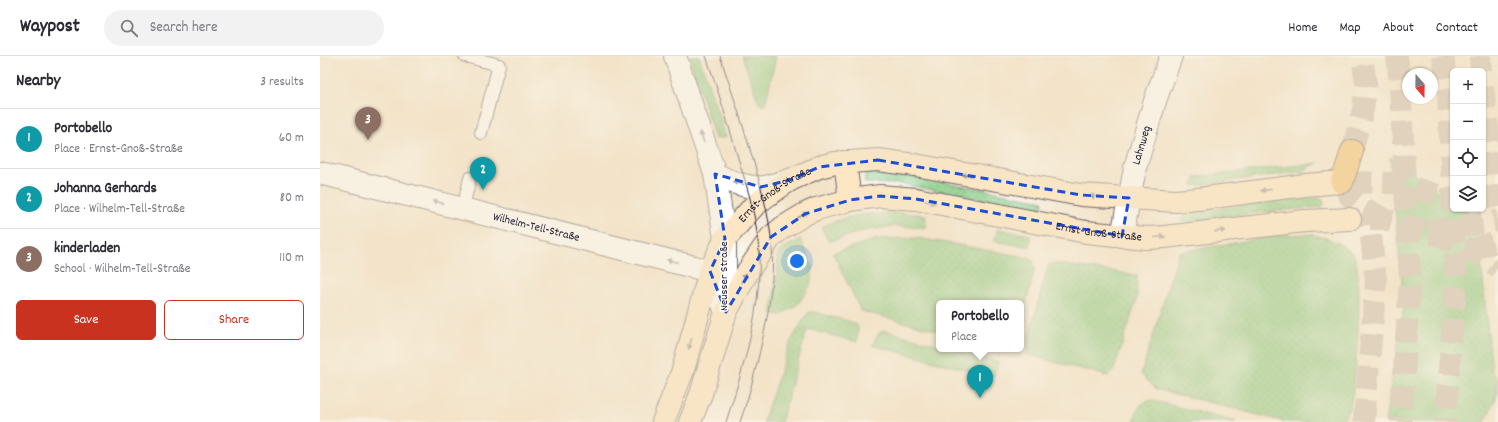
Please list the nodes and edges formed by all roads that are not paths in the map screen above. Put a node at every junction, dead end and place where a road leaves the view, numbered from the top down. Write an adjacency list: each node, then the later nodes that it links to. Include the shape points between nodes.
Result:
1 (465, 56): 4 (lane, via 499,66)
2 (675, 56): 8 (street, Neusser Straße, one-way to 2)
3 (1171, 56): 12 (street, Lahnweg, via 1135,168)
4 (481, 133)
5 (1352, 151): 11 (highway)
6 (845, 162): 10 (street, Ernst-Gnoß-Straße, via 819,167); 12 (street, Ernst-Gnoß-Straße, one-way to 6, via 1081,195 878,160); 13 (street)
7 (320, 173): 14 (street, Wilhelm-Tell-Straße, one-way to 7)
8 (714, 174): 10 (street, one-way to 8, via 761,187 724,179); 17 (street, Neusser Straße)
9 (470, 178): 14 (lane)
10 (790, 180): 17 (street, Ernst-Gnoß-Straße, via 753,207)
11 (1342, 182): 12 (street, Ernst-Gnoß-Straße, one-way to 12, via 1176,201)
12 (1129, 198): 16 (street, Lahnweg)
13 (850, 200): 16 (street, Ernst-Gnoß-Straße, one-way to 16, via 880,196 916,199 1086,232); 19 (street, Ernst-Gnoß-Straße, one-way to 13, via 748,271 771,237 805,214)
14 (463, 208): 18 (street, Wilhelm-Tell-Straße, one-way to 14)
15 (1350, 219): 16 (street, Ernst-Gnoß-Straße, one-way to 15, via 1164,237 1305,220)
16 (1122, 236)
17 (725, 239): 18 (street, Ernst-Gnoß-Straße); 19 (street, Neusser Straße)
18 (710, 271): 19 (street); 20 (street, Neusser Straße, one-way to 20, via 683,370)
19 (726, 312): 21 (street, Neusser Straße)
20 (663, 422)
21 (690, 422)

